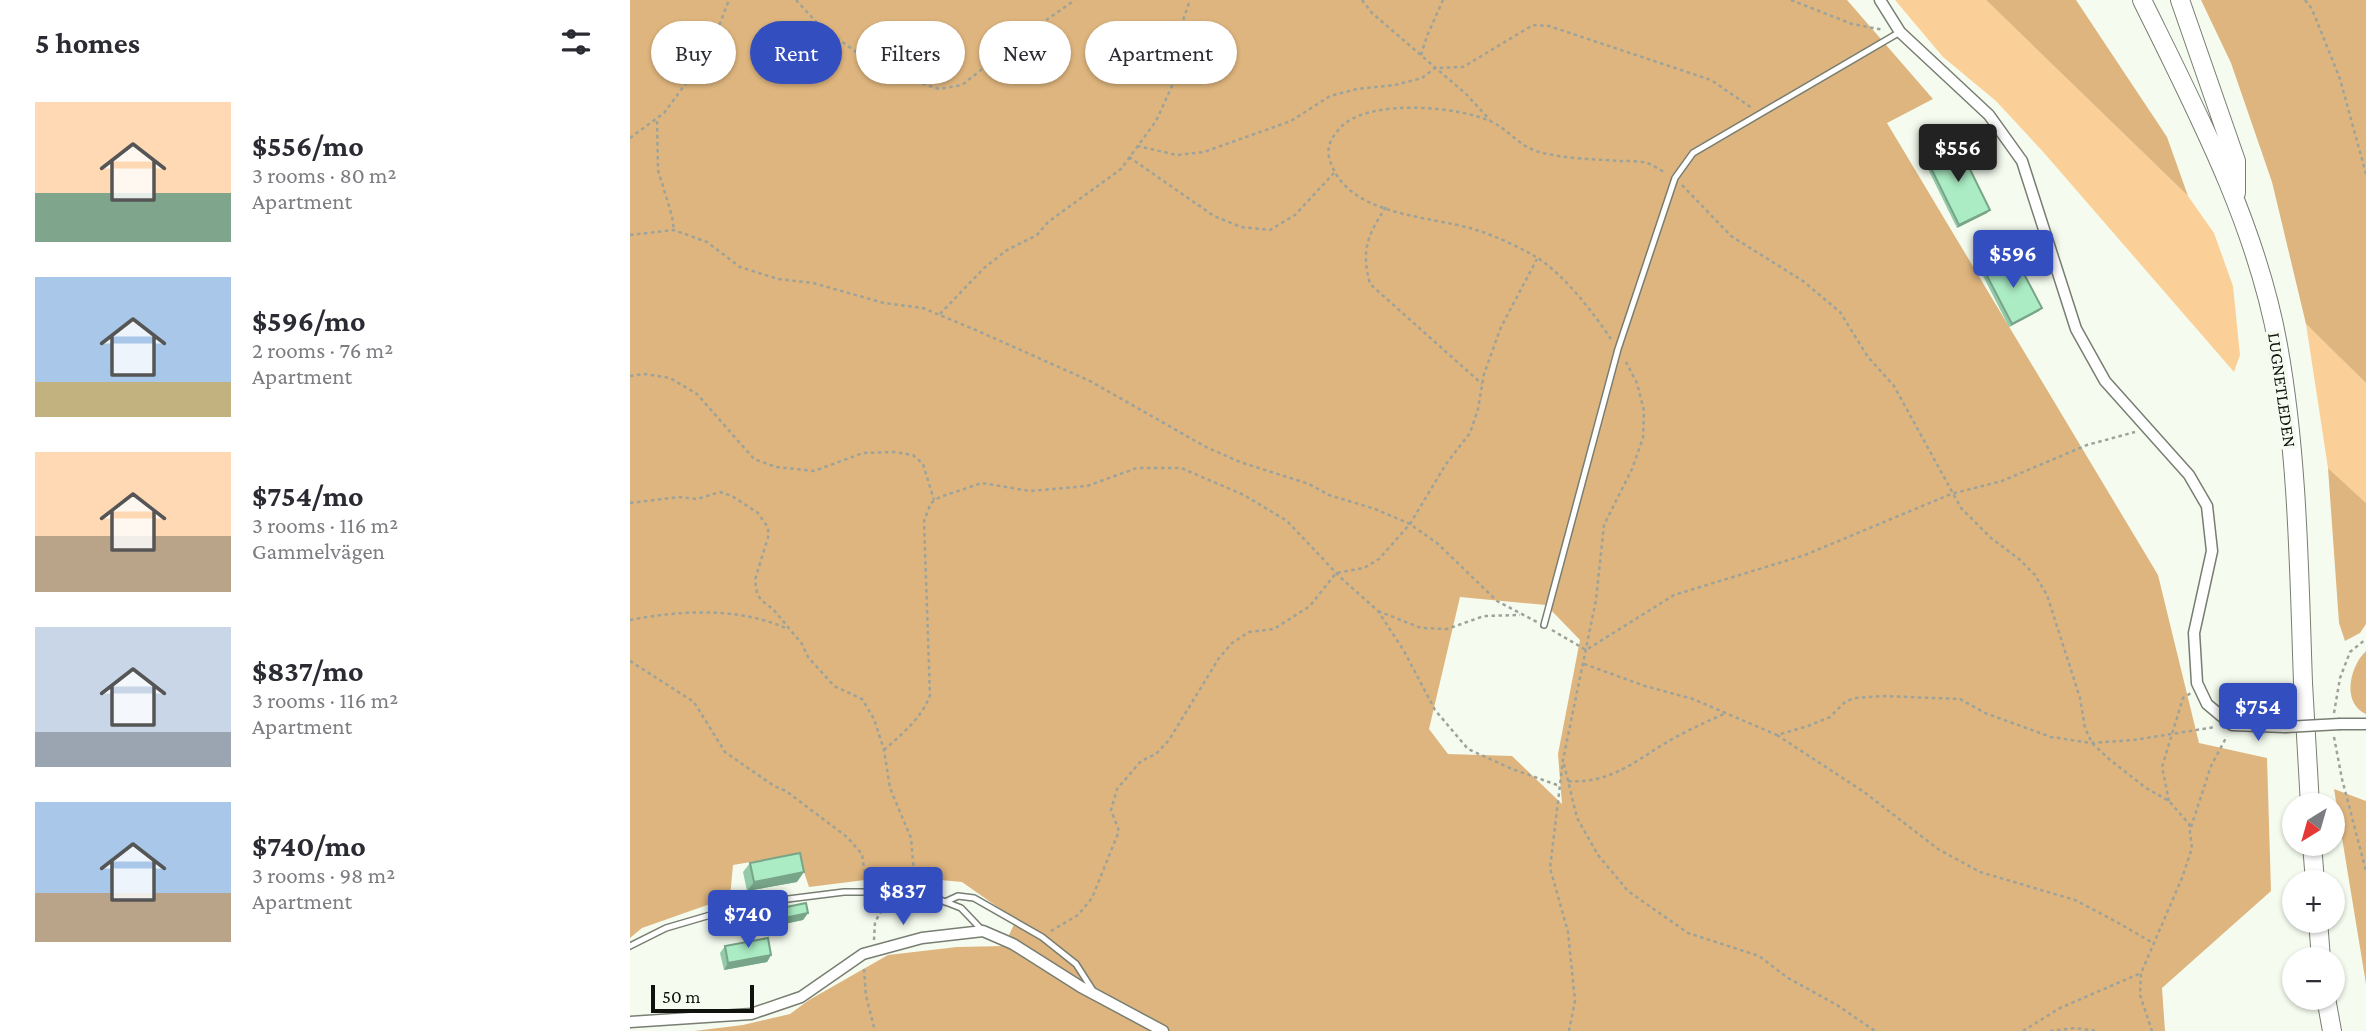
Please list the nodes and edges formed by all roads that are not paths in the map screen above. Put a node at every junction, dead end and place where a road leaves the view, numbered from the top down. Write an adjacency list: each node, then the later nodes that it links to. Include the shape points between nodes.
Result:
1 (1880, 0): 4 (street)
2 (2142, 0): 5 (highway, LUGNETLEDEN)
3 (2180, 0): 5 (highway, via 2236,161)
4 (1900, 32): 6 (lane, via 1693,153 1675,178 1618,349); 7 (street, bridge, via 1989,115 2022,161 2076,329 2105,382 2189,475 2207,506 2211,551 2194,633 2197,682 2207,704 2232,725)
5 (2236, 198): 8 (highway, LUGNETLEDEN, via 2278,343 2289,424)
6 (1544, 625)
7 (2366, 724)
8 (2309, 793)
9 (945, 902): 10 (lane, via 961,908); 11 (lane, via 909,894 887,901 867,892 748,904 666,928); 12 (lane, via 958,895 974,898 1042,937 1076,964)
10 (983, 931): 12 (street, via 1013,944); 14 (street, via 922,938 868,953 802,997 751,1014)
11 (630, 946)
12 (1094, 994): 15 (street)
13 (2328, 1010): 16 (highway)
14 (630, 1022)
15 (1163, 1031)
16 (2332, 1031)

